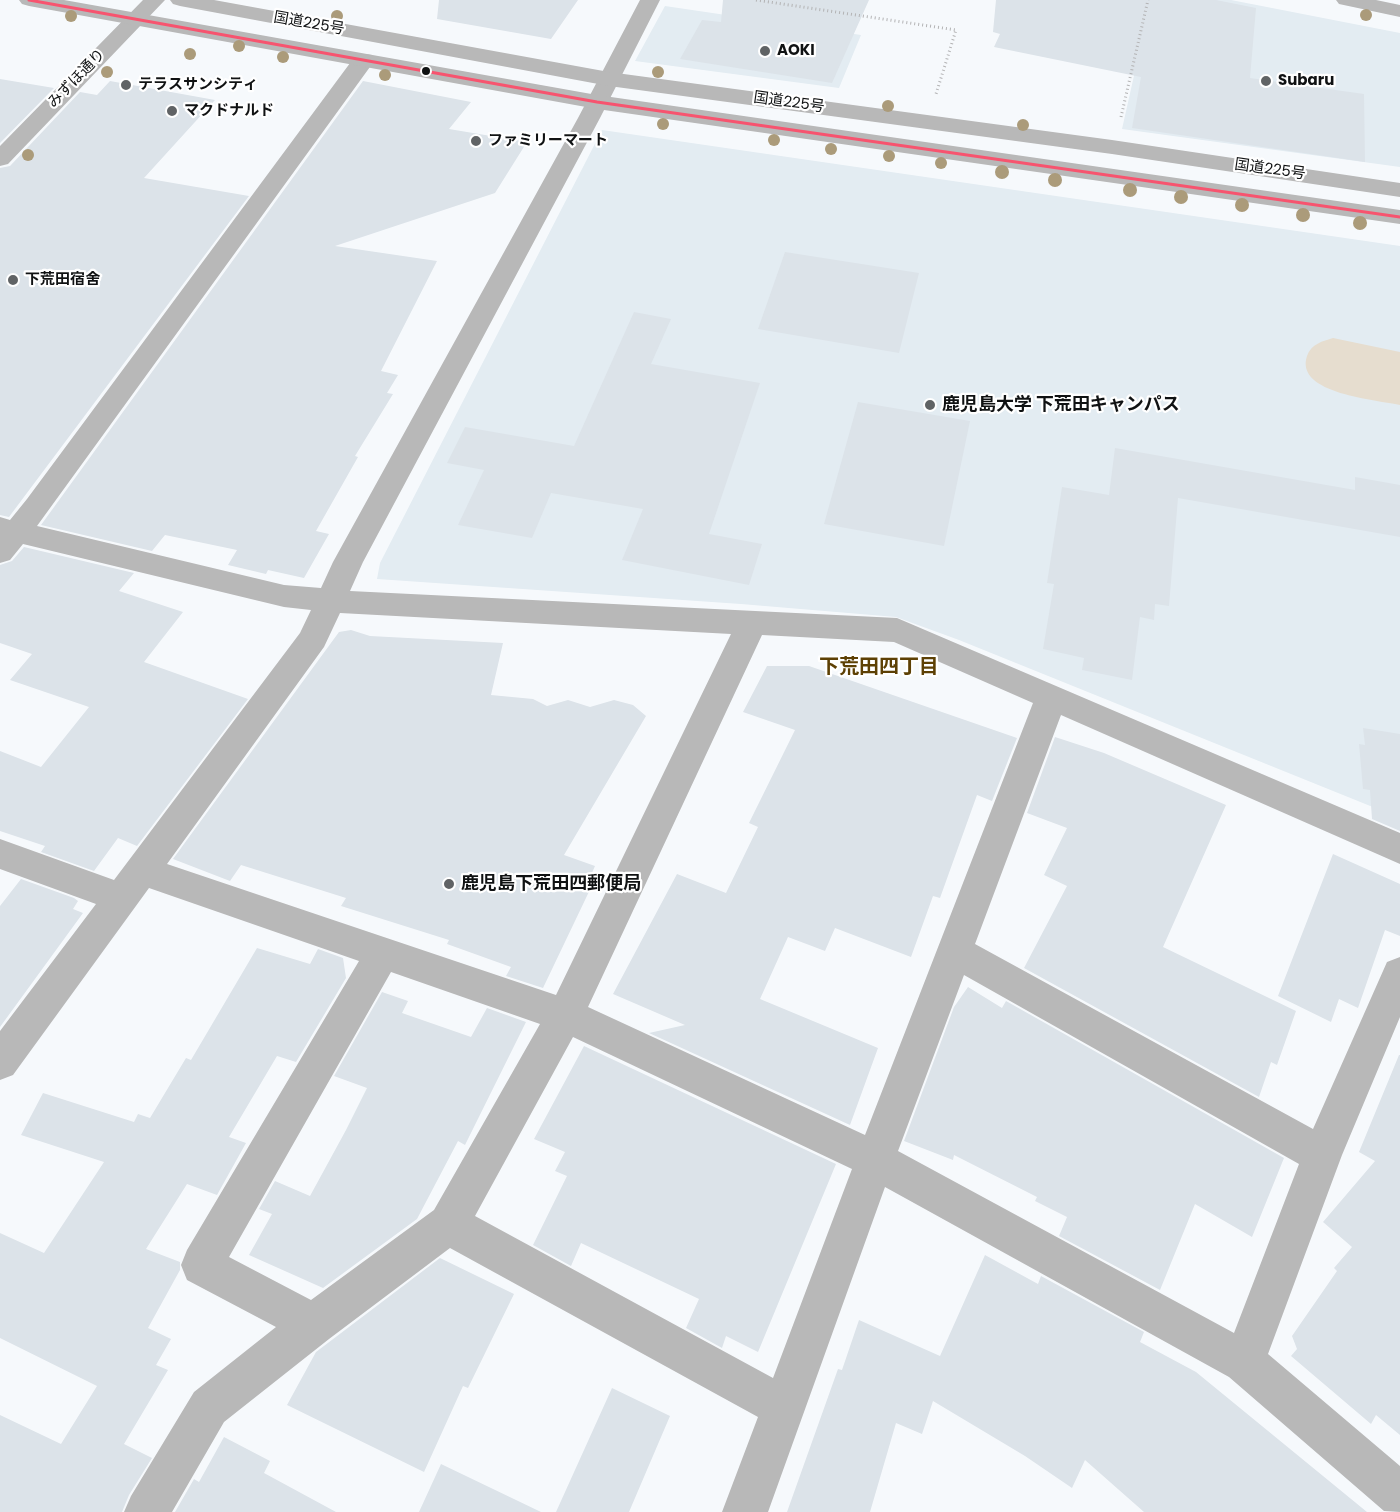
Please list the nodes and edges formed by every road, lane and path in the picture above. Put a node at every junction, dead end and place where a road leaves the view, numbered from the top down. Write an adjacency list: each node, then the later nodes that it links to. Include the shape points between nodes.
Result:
1 (29, 0): 9 (main road, 国道225号)
2 (155, 0): 9 (main road, みずほ通り)
3 (180, 0): 11 (main road, 国道225号)
4 (650, 0): 11 (main road)
5 (756, 0): 12 (path, via 956,30)
6 (1148, 0): 14 (path)
7 (1346, 0): 8 (main road)
8 (1400, 11)
9 (136, 19): 10 (main road, 国道225号); 15 (main road, みずほ通り)
10 (364, 60): 13 (main road, 国道225号); 18 (main road)
11 (609, 79): 13 (main road); 16 (main road, 国道225号)
12 (935, 96)
13 (597, 102): 17 (main road, 国道225号); 19 (main road, via 348,562)
14 (1120, 122)
15 (0, 159)
16 (1400, 190)
17 (1400, 217)
18 (6, 537): 19 (main road, via 284,596)
19 (331, 601): 20 (main road); 24 (main road, via 313,639)
20 (753, 623): 21 (main road, via 897,630); 28 (main road)
21 (1051, 698): 22 (main road); 25 (main road)
22 (1400, 849)
23 (0, 854): 24 (main road)
24 (132, 885): 26 (main road); 29 (main road)
25 (955, 951): 30 (main road); 31 (main road)
26 (382, 953): 28 (main road); 33 (main road, via 202,1265)
27 (1400, 974): 30 (main road)
28 (565, 1015): 31 (main road); 32 (main road)
29 (0, 1062)
30 (1322, 1155): 34 (main road)
31 (875, 1160): 34 (main road); 35 (main road)
32 (448, 1224): 33 (main road); 35 (main road)
33 (315, 1324): 37 (main road, via 208,1407)
34 (1245, 1362): 36 (main road)
35 (783, 1407): 38 (main road)
36 (1400, 1495)
37 (147, 1512)
38 (745, 1512)

